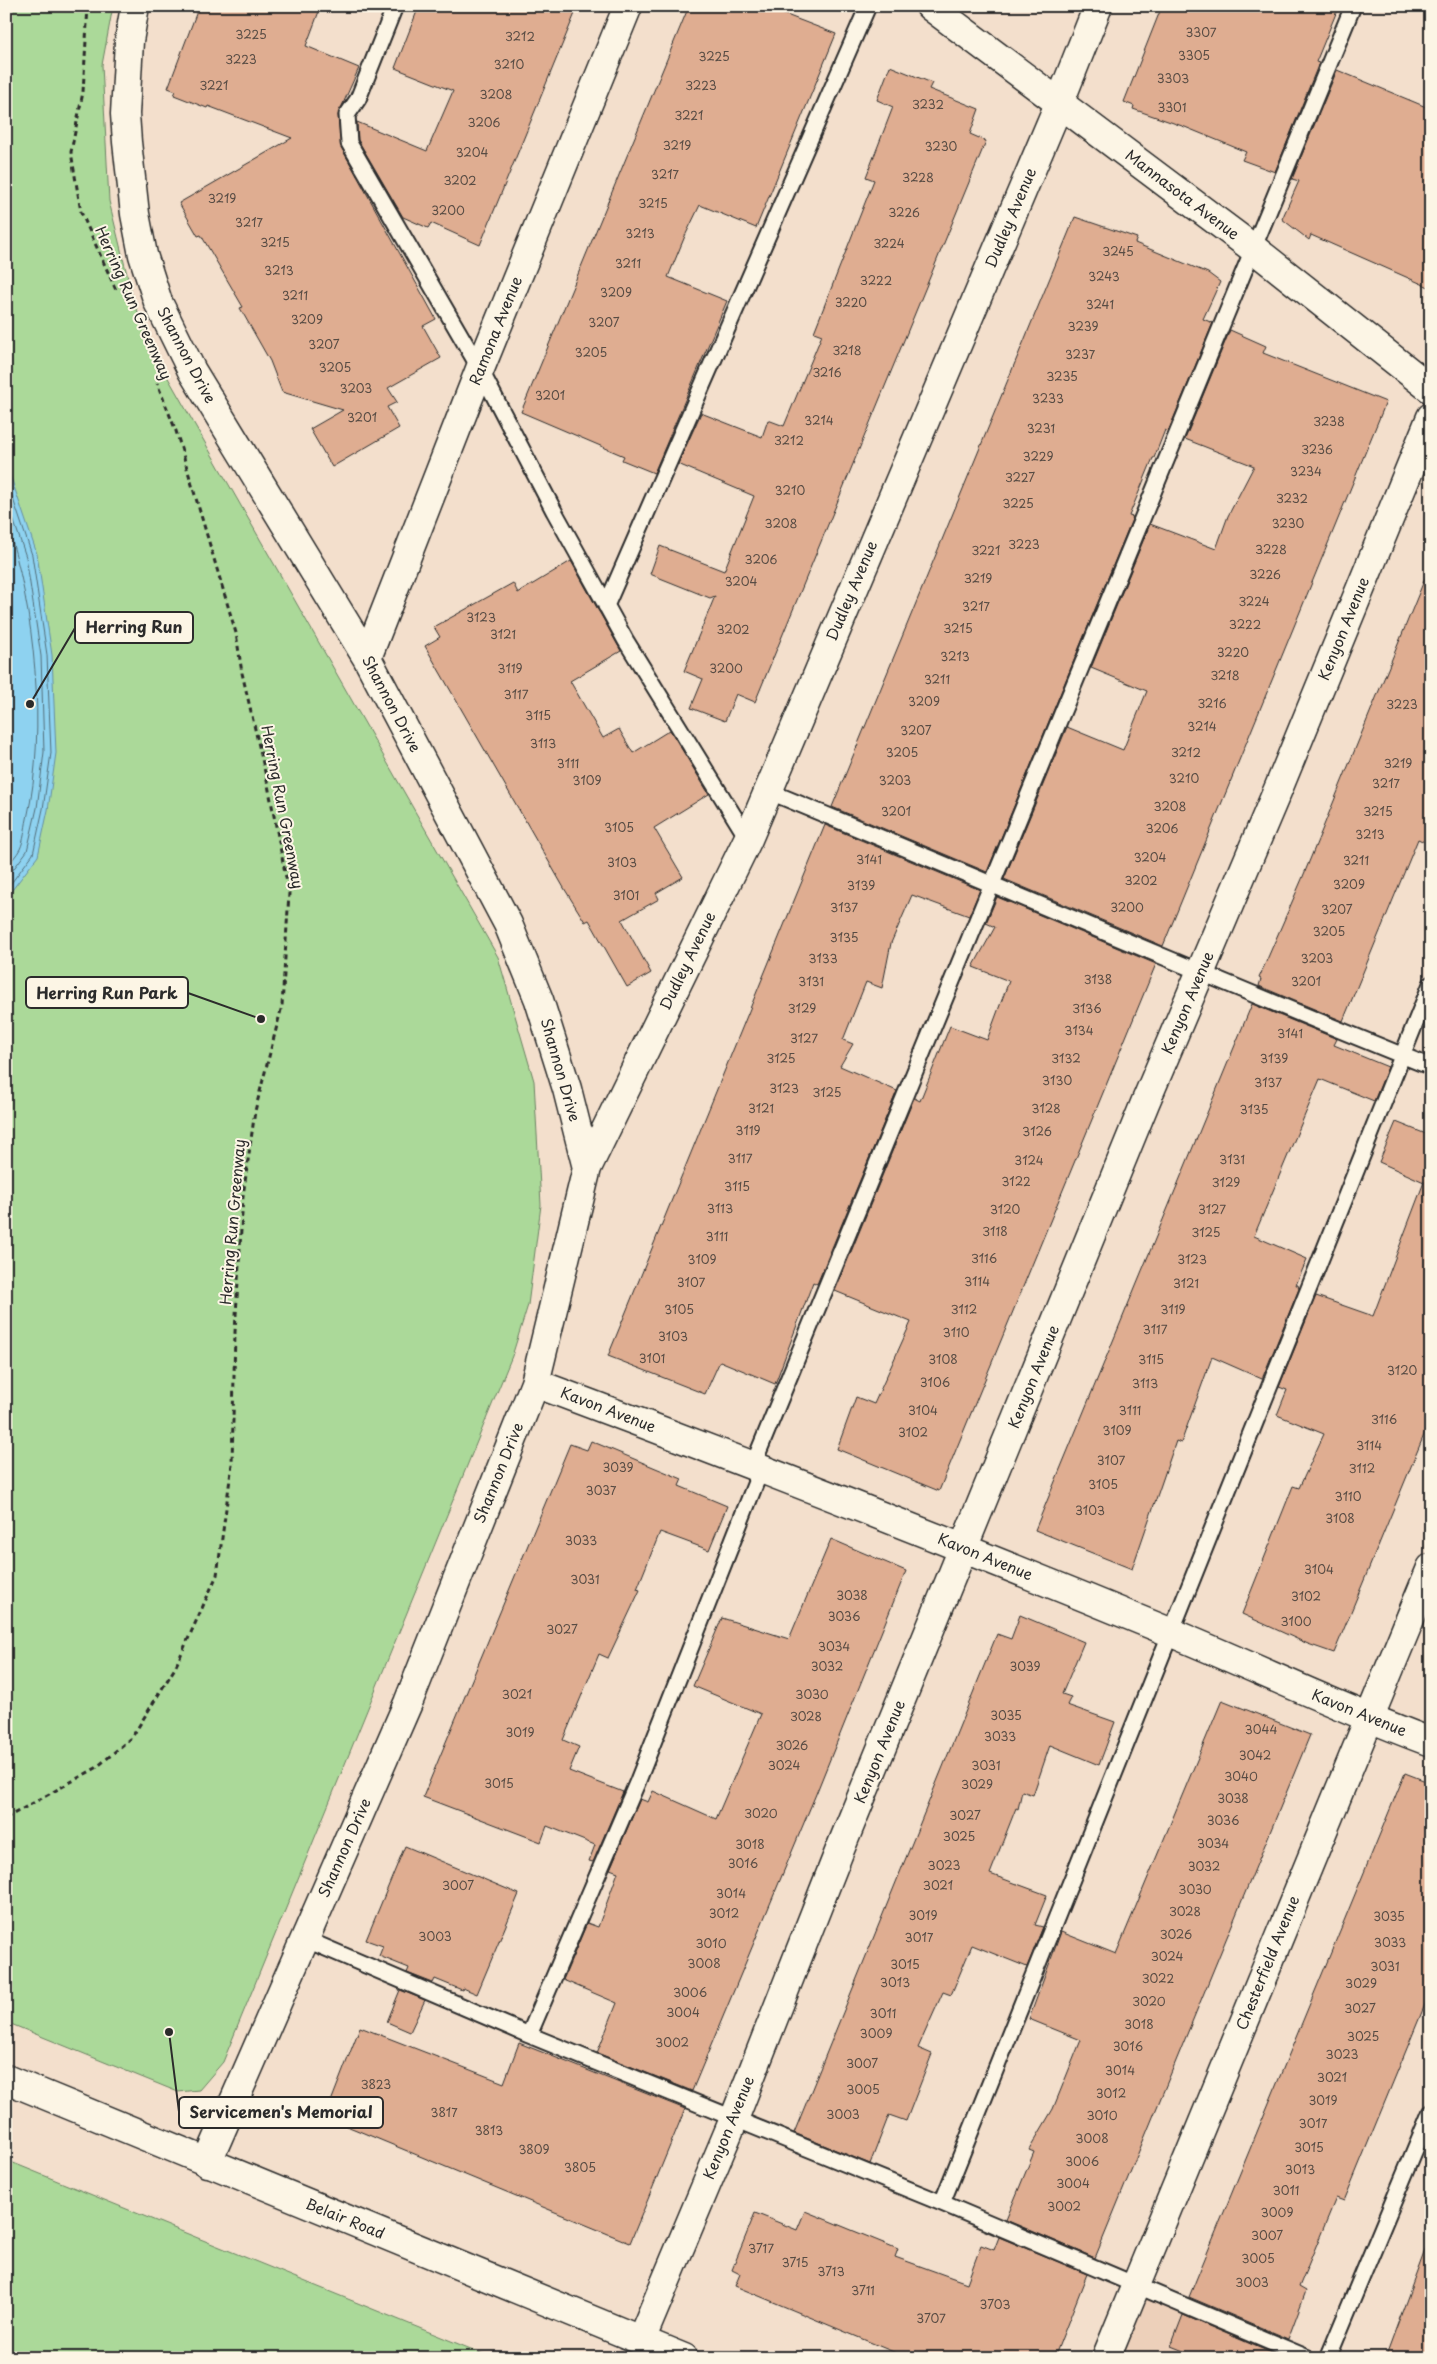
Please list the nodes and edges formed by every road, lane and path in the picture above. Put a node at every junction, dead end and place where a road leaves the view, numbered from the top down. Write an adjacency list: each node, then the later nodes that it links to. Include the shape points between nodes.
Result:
1 (88, 6): 11 (path, Herring Run Greenway, via 83,92 71,152 81,212)
2 (135, 6): 17 (street, Shannon Drive, via 129,41 125,114 127,142 135,214 143,255 158,302 192,371)
3 (395, 6): 12 (lane, via 358,99 347,115 349,143)
4 (628, 6): 12 (street, Ramona Avenue)
5 (868, 6): 16 (lane)
6 (930, 6): 9 (street, Mannasota Avenue)
7 (1098, 6): 9 (street, Dudley Avenue)
8 (1352, 6): 10 (lane)
9 (1059, 104): 10 (street, Mannasota Avenue); 18 (street, Dudley Avenue)
10 (1254, 249): 14 (street, Mannasota Avenue); 20 (lane)
11 (117, 292)
12 (480, 369): 16 (lane); 17 (street, Ramona Avenue)
13 (156, 378): 33 (path, Herring Run Greenway, via 176,431 236,633 290,893 282,1006 255,1111 244,1196 235,1332 232,1464 217,1575 175,1668 132,1737 96,1768)
14 (1431, 389)
15 (1431, 417): 21 (street, Kenyon Avenue)
16 (606, 606): 19 (lane)
17 (367, 658): 25 (street, Shannon Drive, via 508,924 540,1000)
18 (768, 790): 19 (street, Dudley Avenue); 20 (lane)
19 (748, 839): 25 (street, Dudley Avenue)
20 (993, 884): 21 (lane); 27 (lane)
21 (1200, 974): 23 (lane); 28 (street, Kenyon Avenue)
22 (1431, 984): 23 (lane)
23 (1401, 1055): 24 (lane); 30 (lane)
24 (1431, 1066)
25 (588, 1168): 26 (street, Shannon Drive)
26 (535, 1383): 27 (street, Kavon Avenue); 34 (street, Shannon Drive, via 408,1704)
27 (754, 1465): 28 (street, Kavon Avenue); 35 (lane, via 756,1482 637,1783)
28 (964, 1548): 30 (street, Kavon Avenue); 38 (street, Kenyon Avenue)
29 (1431, 1568): 31 (street, Chesterfield Avenue)
30 (1170, 1632): 31 (street, Kavon Avenue); 40 (lane)
31 (1369, 1719): 32 (street, Kavon Avenue); 41 (street, Chesterfield Avenue)
32 (1431, 1742)
33 (6, 1818)
34 (305, 1939): 35 (lane); 39 (street, Shannon Drive)
35 (528, 2035): 38 (lane)
36 (6, 2079): 39 (street, Belair Road)
37 (1431, 2111): 46 (lane)
38 (734, 2119): 40 (lane); 42 (street, Kenyon Avenue)
39 (207, 2163): 42 (street, Belair Road)
40 (942, 2202): 41 (lane)
41 (1136, 2285): 44 (street, Chesterfield Avenue); 45 (lane)
42 (641, 2340): 43 (street, Belair Road)
43 (684, 2358)
44 (1106, 2358)
45 (1308, 2358)
46 (1328, 2358)

